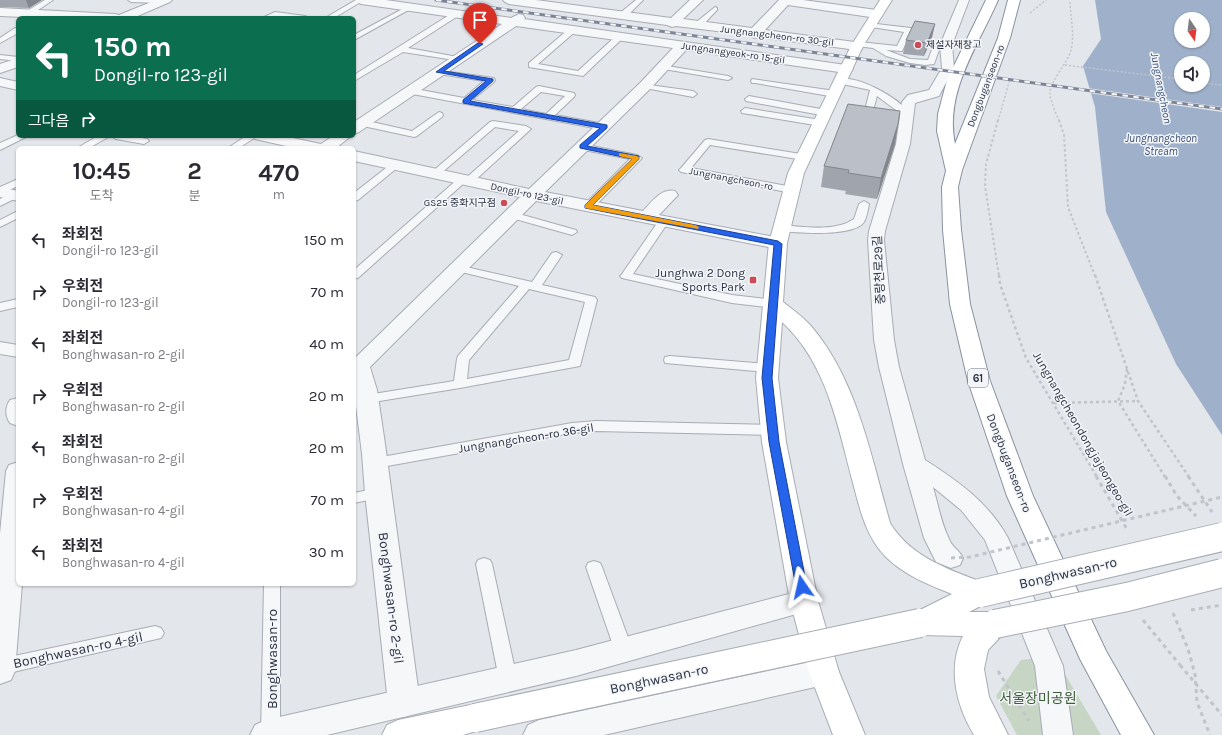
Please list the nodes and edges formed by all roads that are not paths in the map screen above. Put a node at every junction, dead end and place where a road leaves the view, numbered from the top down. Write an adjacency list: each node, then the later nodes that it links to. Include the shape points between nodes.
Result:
1 (50, 0): 16 (lane)
2 (131, 0): 10 (lane)
3 (361, 0): 12 (street, Jungnangyeok-ro 15-gil); 23 (lane)
4 (509, 0): 11 (street, Jungnangcheon-ro 30-gil)
5 (640, 0): 18 (lane)
6 (697, 0): 25 (street)
7 (964, 0): 37 (street, 중랑천로29길)
8 (992, 0): 84 (main road, Dongbuganseon-ro / 61, via 960,66 947,102 945,131)
9 (1014, 0): 84 (main road, Dongbuganseon-ro / 61, via 1004,38)
10 (164, 1): 20 (street)
11 (544, 2): 18 (street, Jungnangcheon-ro 30-gil); 24 (street)
12 (410, 7): 17 (street, Jungnangyeok-ro 15-gil); 32 (lane)
13 (715, 9): 26 (lane, Jungnangcheon-ro 30-gil)
14 (0, 12): 16 (street)
15 (878, 13): 28 (lane); 31 (street, via 784,2); 36 (main road)
16 (26, 14): 19 (street)
17 (457, 14): 24 (street, Jungnangyeok-ro 15-gil); 38 (lane)
18 (623, 15): 25 (street, Jungnangcheon-ro 30-gil)
19 (42, 16)
20 (128, 16)
21 (270, 16): 22 (lane)
22 (290, 16)
23 (333, 16)
24 (513, 22): 27 (street, Jungnangyeok-ro 15-gil); 41 (street)
25 (672, 23): 26 (street, Jungnangcheon-ro 30-gil)
26 (697, 26): 31 (street, Jungnangcheon-ro 30-gil)
27 (573, 30): 33 (street, Jungnangyeok-ro 15-gil); 33 (lane, via 532,65 580,74)
28 (909, 30): 30 (lane); 36 (lane, via 899,49)
29 (16, 31): 34 (lane)
30 (920, 31)
31 (754, 34): 36 (street, Jungnangcheon-ro 30-gil)
32 (356, 37)
33 (620, 37): 35 (street, Jungnangyeok-ro 15-gil)
34 (0, 41)
35 (683, 46): 43 (street, Bonghwasan-ro 2-gil); 55 (street, Jungnangyeok-ro 15-gil)
36 (864, 46): 37 (lane, via 894,57 928,62 931,62 936,49); 55 (main road)
37 (946, 46): 60 (street, 중랑천로29길, via 948,68 934,93 910,100)
38 (400, 49): 41 (lane); 46 (lane)
39 (0, 58): 40 (lane)
40 (16, 58)
41 (458, 59): 45 (street)
42 (16, 63): 44 (street)
43 (664, 67): 47 (lane); 51 (street, Bonghwasan-ro 2-gil)
44 (0, 69)
45 (439, 72): 53 (street); 57 (lane, via 491,80)
46 (356, 78)
47 (728, 78)
48 (755, 81): 55 (lane)
49 (0, 82): 50 (street)
50 (16, 86)
51 (645, 86): 54 (lane); 65 (street, Bonghwasan-ro 2-gil)
52 (874, 89): 55 (lane, via 867,86); 60 (lane); 63 (lane)
53 (410, 91): 57 (lane); 64 (street)
54 (693, 94)
55 (834, 96): 56 (lane); 59 (lane); 82 (main road)
56 (749, 100)
57 (466, 102): 58 (lane)
58 (515, 110): 62 (lane); 62 (lane, via 538,89 571,95)
59 (745, 111)
60 (907, 114): 116 (street, 중랑천로29길, via 903,144 876,240 884,340 893,387)
61 (438, 115): 64 (lane, via 414,134)
62 (548, 116): 65 (lane)
63 (866, 118)
64 (361, 122)
65 (605, 127): 80 (street, Bonghwasan-ro 2-gil)
66 (19, 138): 79 (lane)
67 (101, 138): 74 (lane)
68 (125, 138): 73 (lane)
69 (151, 138): 73 (lane)
70 (249, 138): 76 (lane)
71 (270, 138): 77 (street)
72 (340, 138): 78 (street)
73 (144, 142): 75 (lane)
74 (86, 146)
75 (136, 146)
76 (236, 146)
77 (308, 146)
78 (328, 146)
79 (0, 147)
80 (582, 147): 88 (street, Bonghwasan-ro 2-gil); 92 (lane, via 637,158)
81 (356, 156): 83 (street, Dongil-ro 123-gil)
82 (804, 157): 87 (main road, via 796,173); 87 (lane, Jungnangcheon-ro, via 708,142 684,170)
83 (394, 166): 85 (street, Dongil-ro 123-gil); 90 (lane)
84 (954, 170): 144 (main road, Dongbuganseon-ro / 61, via 950,187 959,296 978,381 1020,496 1094,659)
85 (436, 173): 86 (street, Dongil-ro 123-gil); 86 (lane, Dongil-ro 123-gil, via 493,124 526,129)
86 (464, 181): 88 (street, Dongil-ro 123-gil); 102 (lane, Dongil-ro 123-gil)
87 (792, 190): 99 (main road)
88 (532, 195): 92 (street, Dongil-ro 123-gil); 94 (street, Bonghwasan-ro 2-gil)
89 (669, 195): 95 (street)
90 (356, 196)
91 (864, 204): 99 (lane, via 859,221 850,226)
92 (588, 207): 95 (street, Dongil-ro 123-gil)
93 (16, 215): 97 (lane)
94 (512, 215): 98 (lane); 101 (street, Bonghwasan-ro 2-gil)
95 (646, 218): 96 (street, Dongil-ro 123-gil)
96 (664, 221): 99 (street, Dongil-ro 123-gil); 105 (lane, via 626,276 732,299)
97 (0, 224)
98 (572, 232)
99 (780, 236): 105 (main road)
100 (556, 255): 103 (lane)
101 (457, 268): 103 (lane); 111 (street, Bonghwasan-ro 2-gil)
102 (356, 274)
103 (530, 286): 112 (lane, via 463,359); 112 (lane, via 591,300 575,364)
104 (16, 303): 106 (lane)
105 (774, 304): 110 (main road); 127 (main road, via 804,330 836,385 877,524 884,538 894,551 914,565)
106 (0, 307)
107 (0, 348): 108 (street)
108 (16, 351)
109 (670, 360): 110 (lane)
110 (768, 368): 114 (main road)
111 (358, 371): 113 (street, Bonghwasan-ro 2-gil)
112 (460, 384): 113 (lane)
113 (367, 399): 115 (street, Bonghwasan-ro 2-gil)
114 (772, 430): 115 (lane, Jungnangcheon-ro 36-gil, via 596,426 572,428); 128 (main road)
115 (376, 463): 117 (street, Bonghwasan-ro 2-gil)
116 (914, 464): 121 (street, 중랑천로29길, via 936,538 945,555); 143 (street, via 962,496 986,522 996,538 1049,666)
117 (378, 493): 118 (lane); 137 (street, Bonghwasan-ro 2-gil)
118 (356, 498)
119 (16, 524): 125 (street, Bonghwasan-ro 4-gil)
120 (1218, 526): 127 (main road, Bonghwasan-ro, bridge)
121 (951, 558)
122 (484, 564): 136 (lane)
123 (594, 567): 132 (lane)
124 (1222, 573): 130 (main road, Bonghwasan-ro, bridge, via 1127,597)
125 (13, 580): 133 (street, Bonghwasan-ro 4-gil)
126 (272, 586): 138 (lane, Bonghwasan-ro)
127 (980, 593): 129 (main road, Bonghwasan-ro)
128 (804, 601): 132 (street); 135 (main road)
129 (920, 623): 130 (main road, Bonghwasan-ro); 139 (main road, Bonghwasan-ro, bridge)
130 (995, 624): 142 (main road, via 974,644 969,669 973,697)
131 (155, 634): 133 (lane, Bonghwasan-ro 4-gil)
132 (624, 650): 136 (street)
133 (0, 667): 134 (street, Bonghwasan-ro 4-gil)
134 (0, 671)
135 (824, 672): 140 (street); 141 (main road)
136 (508, 679): 137 (street)
137 (404, 703): 138 (street)
138 (269, 734)
139 (398, 735)
140 (539, 735)
141 (849, 735)
142 (992, 735)
143 (1058, 735)
144 (1138, 735)

